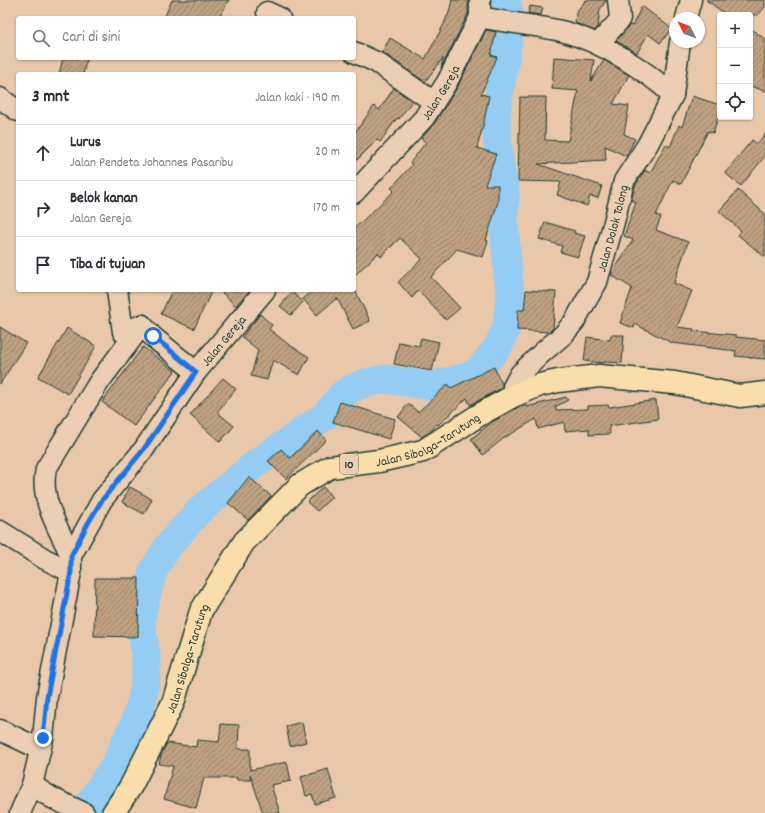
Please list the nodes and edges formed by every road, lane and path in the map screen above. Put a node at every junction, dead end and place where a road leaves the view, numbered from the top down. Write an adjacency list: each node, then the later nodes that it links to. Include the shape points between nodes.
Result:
1 (618, 0): 5 (street, via 620,18)
2 (691, 0): 4 (street)
3 (483, 12): 5 (street, via 564,32); 10 (street, Jalan Gereja)
4 (688, 12)
5 (598, 44): 8 (street, via 650,74)
6 (679, 48): 8 (street, Jalan Dolok Tolong)
7 (356, 53): 10 (street, via 376,62)
8 (673, 95): 18 (street, Jalan Dolok Tolong, via 648,144 624,181 597,282 563,336 520,374 513,388)
9 (0, 98): 11 (street)
10 (434, 102): 12 (street, Jalan Gereja, via 419,124)
11 (16, 110)
12 (356, 191)
13 (116, 292): 15 (street, via 123,332)
14 (263, 292): 16 (street, Jalan Gereja)
15 (142, 325): 16 (street); 20 (street, via 99,382 46,469 43,481 45,495)
16 (196, 372): 20 (street, Jalan Gereja, via 144,449 102,500)
17 (765, 393): 18 (highway, Jalan Sibolga–Tarutung / 10, via 740,396 675,383 599,376 540,385)
18 (513, 396): 26 (highway, Jalan Sibolga–Tarutung / 10, via 423,451 379,461 330,467 300,485 244,542 202,611 173,702 131,786)
19 (1, 534): 20 (street, via 45,559)
20 (71, 564): 22 (street, Jalan Gereja)
21 (0, 730): 22 (street)
22 (40, 749): 23 (street, Jalan Gereja)
23 (32, 785): 24 (street, Jalan Gereja); 25 (street)
24 (20, 813)
25 (84, 813)
26 (113, 813)

